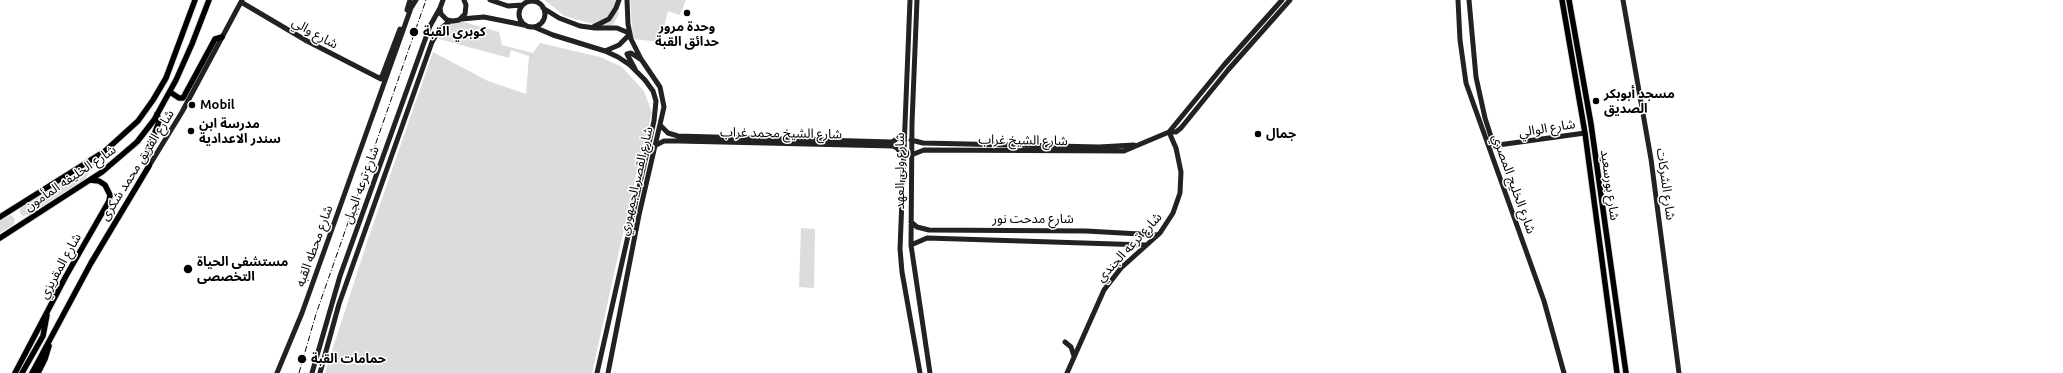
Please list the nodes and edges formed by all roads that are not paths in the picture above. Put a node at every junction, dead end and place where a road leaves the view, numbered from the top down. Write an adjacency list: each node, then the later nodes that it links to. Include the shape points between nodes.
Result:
1 (195, 0): 53 (main road, شارع الخليفه المأمون, via 166,78 138,121 105,151)
2 (214, 0): 19 (main road)
3 (416, 0): 74 (main road, شارع محطه القبه, via 302,313)
4 (464, 0): 23 (main road, via 466,11)
5 (490, 0): 21 (main road, via 508,6)
6 (619, 0): 27 (main road, via 609,18)
7 (627, 0): 28 (main road, شارع القصر الجمهوري)
8 (910, 0): 40 (main road, شارع ولى العهد)
9 (917, 0): 41 (main road, شارع ولى العهد)
10 (1282, 0): 38 (main road)
11 (1290, 0): 38 (main road, via 1228,70 1182,128 1176,132)
12 (1458, 0): 46 (main road, شارع الخليج المصري, via 1466,83)
13 (1469, 0): 45 (main road, شارع الخليج المصري, via 1476,77)
14 (1562, 0): 39 (main road, شارع بورسعيد)
15 (1569, 0): 60 (main road, شارع بورسعيد, via 1591,124)
16 (1623, 0): 85 (main road, شارع الشركات, via 1651,159)
17 (242, 1): 18 (main road, شارع والي, via 307,41 381,78); 29 (main road, شارع الفريق محمد شكرى)
18 (410, 1)
19 (208, 3): 35 (main road, شارع الخليفه المأمون, via 188,55)
20 (441, 3): 24 (main road, via 443,16); 33 (main road, شارع ترعه الجبل)
21 (522, 5): 22 (main road, via 535,1); 25 (main road, via 518,15)
22 (543, 8): 26 (main road, via 544,18); 27 (main road, via 559,18)
23 (461, 19): 24 (main road); 25 (main road, via 484,17)
24 (450, 21): 34 (main road, شارع ترعه الجبل, via 441,27 435,36)
25 (524, 25): 26 (main road)
26 (534, 27): 30 (main road, شارع القصر الجمهوري)
27 (587, 28): 28 (main road, via 617,28)
28 (629, 34): 30 (main road, via 619,45); 31 (main road, شارع القصر الجمهوري)
29 (222, 37): 35 (main road, via 216,39 183,98); 50 (main road, شارع الفريق محمد شكرى, via 182,112)
30 (606, 51): 32 (main road, شارع القصر الجمهوري)
31 (641, 59): 32 (main road, via 628,53 627,56); 37 (main road, شارع القصر الجمهوري, via 658,83 664,99)
32 (635, 70): 77 (main road, شارع القصر الجمهوري, via 653,91 656,111)
33 (413, 75): 34 (main road); 52 (main road, شارع ترعه الجبل)
34 (419, 77): 54 (main road, شارع ترعه الجبل)
35 (170, 92): 36 (main road, شارع الخليفه المأمون)
36 (157, 114): 50 (main road, via 159,122 146,155); 51 (main road, شارع الخليفه المأمون, via 131,149)
37 (660, 125): 40 (main road, شارع الشيخ محمد غراب, via 668,133 678,136 892,142); 44 (main road, شارع القصر الجمهوري)
38 (1169, 132): 43 (main road, شارع الشيخ غراب); 56 (main road, شارع ترعه الجندي, via 1178,155 1181,185 1173,213)
39 (1585, 133): 45 (main road, شارع الوالي); 62 (main road, شارع بورسعيد)
40 (904, 134): 48 (main road, شارع ولى العهد)
41 (912, 140): 42 (main road, شارع الشيخ غراب, via 923,144); 49 (main road, شارع ولى العهد)
42 (1009, 145): 43 (main road, شارع الشيخ غراب); 47 (main road)
43 (1134, 145): 47 (main road, شارع الشيخ غراب, via 1127,150 1111,152)
44 (654, 146): 48 (main road, شارع الشيخ محمد غراب, via 664,141 893,146); 78 (main road, شارع القصر الجمهوري)
45 (1494, 146): 46 (main road, شارع الوالي)
46 (1488, 147): 82 (main road, شارع الخليج المصري, via 1544,301)
47 (1009, 152): 49 (main road, شارع الشيخ غراب, via 924,150)
48 (903, 156): 79 (main road, شارع ولى العهد, via 901,254)
49 (911, 156): 55 (main road, شارع ولى العهد)
50 (149, 166): 65 (main road, شارع الفريق محمد شكرى, via 91,263)
51 (89, 180): 57 (main road, شارع الخليفه المأمون); 61 (main road, شارع المقريزي, via 96,180 105,185 110,195 109,201)
52 (362, 214): 54 (main road); 67 (main road, شارع ترعه الجبل, via 340,276)
53 (0, 217)
54 (370, 218): 68 (main road, شارع ترعه الجبل, via 339,304)
55 (911, 222): 56 (main road, شارع مدحت نور, via 917,227 929,230 1086,231); 58 (main road, شارع ولى العهد)
56 (1158, 236): 59 (main road, شارع ترعه الجندي)
57 (0, 238)
58 (911, 245): 59 (main road, شارع مدحت نور, via 927,238); 80 (main road, شارع ولى العهد)
59 (1146, 245): 69 (main road, شارع ترعه الجندي, via 1121,268 1104,290)
60 (1618, 310): 62 (main road); 63 (main road, شارع بورسعيد)
61 (47, 312): 70 (main road, شارع المقريزي); 71 (main road, via 43,336)
62 (1608, 314): 64 (main road, شارع بورسعيد)
63 (1620, 323): 64 (main road); 84 (main road, شارع بورسعيد)
64 (1610, 327): 83 (main road, شارع بورسعيد)
65 (49, 341): 72 (main road); 73 (main road, via 47,354)
66 (1066, 342): 69 (main road, via 1071,347)
67 (320, 348): 68 (main road); 75 (main road, شارع ترعه الجبل)
68 (327, 349): 76 (main road, شارع ترعه الجبل)
69 (1074, 357): 81 (main road, شارع ترعه الجندي)
70 (15, 373)
71 (22, 373)
72 (32, 373)
73 (38, 373)
74 (277, 373)
75 (312, 373)
76 (320, 373)
77 (596, 373)
78 (608, 373)
79 (920, 373)
80 (930, 373)
81 (1067, 373)
82 (1564, 373)
83 (1617, 373)
84 (1626, 373)
85 (1679, 373)

